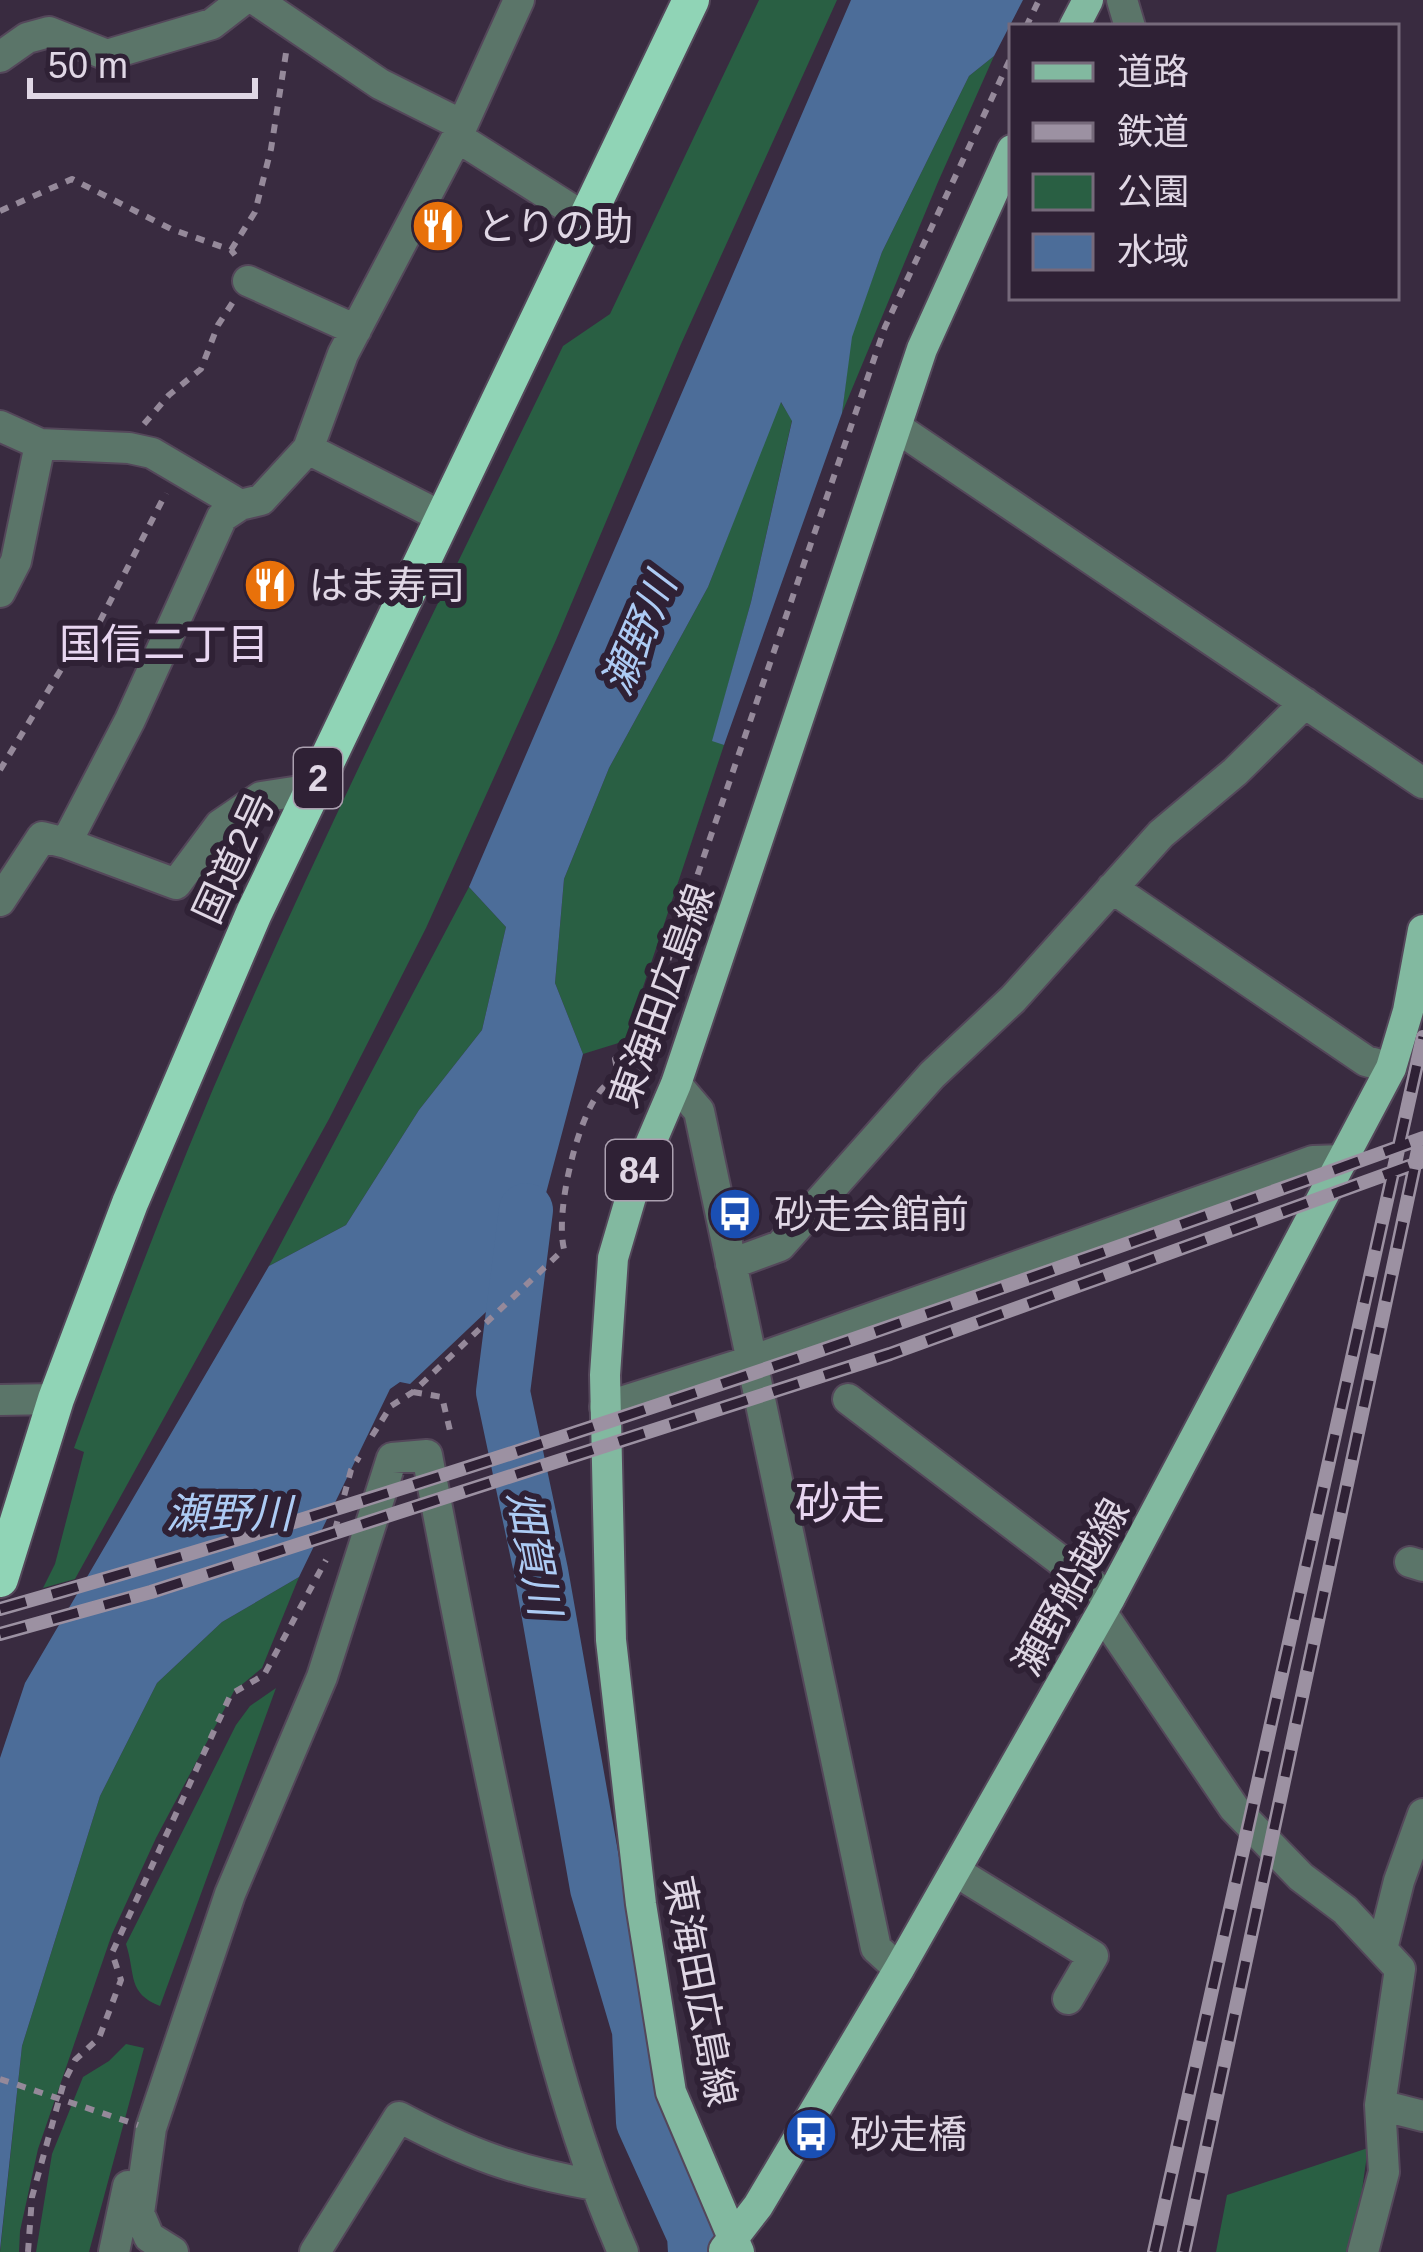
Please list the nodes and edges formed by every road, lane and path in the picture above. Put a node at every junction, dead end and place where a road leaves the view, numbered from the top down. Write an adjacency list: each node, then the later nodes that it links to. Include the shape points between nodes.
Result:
1 (243, 0): 6 (street, via 212,23 129,50 107,55 50,32)
2 (256, 0): 5 (street)
3 (519, 0): 8 (street)
4 (691, 0): 11 (highway, 国道2号 / 2)
5 (297, 18): 8 (street, via 380,84); 10 (path, via 255,212 231,250 72,179)
6 (0, 57)
7 (1009, 62): 40 (path, via 885,327 647,1038 615,1059 618,1074 596,1096 580,1138 564,1193 564,1250 391,1406)
8 (460, 131): 11 (street); 13 (street)
9 (1009, 157): 15 (main road, 東海田広島線 / 84, via 922,349)
10 (0, 212)
11 (588, 220): 21 (highway, 国道2号 / 2)
12 (248, 280): 13 (street); 17 (path, via 201,369 169,395)
13 (356, 330): 18 (street)
14 (0, 426): 16 (street)
15 (896, 427): 23 (street); 32 (main road, 東海田広島線 / 84)
16 (40, 444): 17 (street); 22 (street, via 16,561)
17 (129, 448): 19 (street)
18 (308, 449): 20 (street, via 261,500); 21 (street)
19 (178, 469): 20 (street); 24 (path, via 99,623 71,653)
20 (240, 505): 27 (street, via 222,517)
21 (444, 518): 26 (highway, 国道2号 / 2)
22 (0, 592)
23 (1305, 703): 25 (street); 28 (street)
24 (0, 770)
25 (1423, 782)
26 (313, 789): 27 (street, via 261,797 220,825 176,884); 36 (highway, 国道2号 / 2, via 130,1203)
27 (65, 843): 29 (street, via 42,837)
28 (1112, 888): 31 (street, via 1366,1061); 34 (street, via 780,1246)
29 (0, 901)
30 (1423, 930): 31 (main road, 瀬野船越線)
31 (1391, 1068): 33 (main road, 瀬野船越線)
32 (676, 1084): 34 (street, via 699,1111); 39 (main road, 東海田広島線 / 84, via 613,1258)
33 (1342, 1160): 35 (street, via 1313,1161); 45 (main road, 瀬野船越線)
34 (731, 1264): 35 (street)
35 (751, 1360): 39 (street); 49 (street, via 876,1948)
36 (56, 1399): 38 (street); 44 (highway, 国道2号 / 2)
37 (848, 1399): 45 (street)
38 (0, 1400)
39 (605, 1407): 56 (main road, 東海田広島線 / 84, via 611,1640 641,1904 671,2092)
40 (371, 1438)
41 (361, 1454): 42 (path)
42 (333, 1536)
43 (327, 1558): 57 (path, via 264,1675 231,1694 112,1953 121,1980 99,2038 64,2082 32,2198)
44 (0, 1579)
45 (1106, 1605): 47 (main road, 瀬野船越線); 48 (street, via 1234,1808)
46 (1423, 1814): 48 (street, via 1408,1853)
47 (955, 1871): 49 (main road, 瀬野船越線); 50 (street, via 1094,1956)
48 (1402, 1962): 52 (street)
49 (899, 1969): 56 (main road, 瀬野船越線)
50 (1068, 1999)
51 (0, 2079): 54 (path, bridge)
52 (1380, 2105): 53 (street); 62 (street, via 1384,2172)
53 (1423, 2116)
54 (143, 2137): 55 (street, via 230,1894 322,1677 392,1458 427,1455 529,1954); 58 (street); 59 (street, via 139,2213 149,2237)
55 (593, 2185): 60 (street, via 525,2173 399,2117); 61 (street)
56 (732, 2247)
57 (28, 2252)
58 (114, 2252)
59 (173, 2252)
60 (315, 2252)
61 (623, 2252)
62 (1363, 2252)

